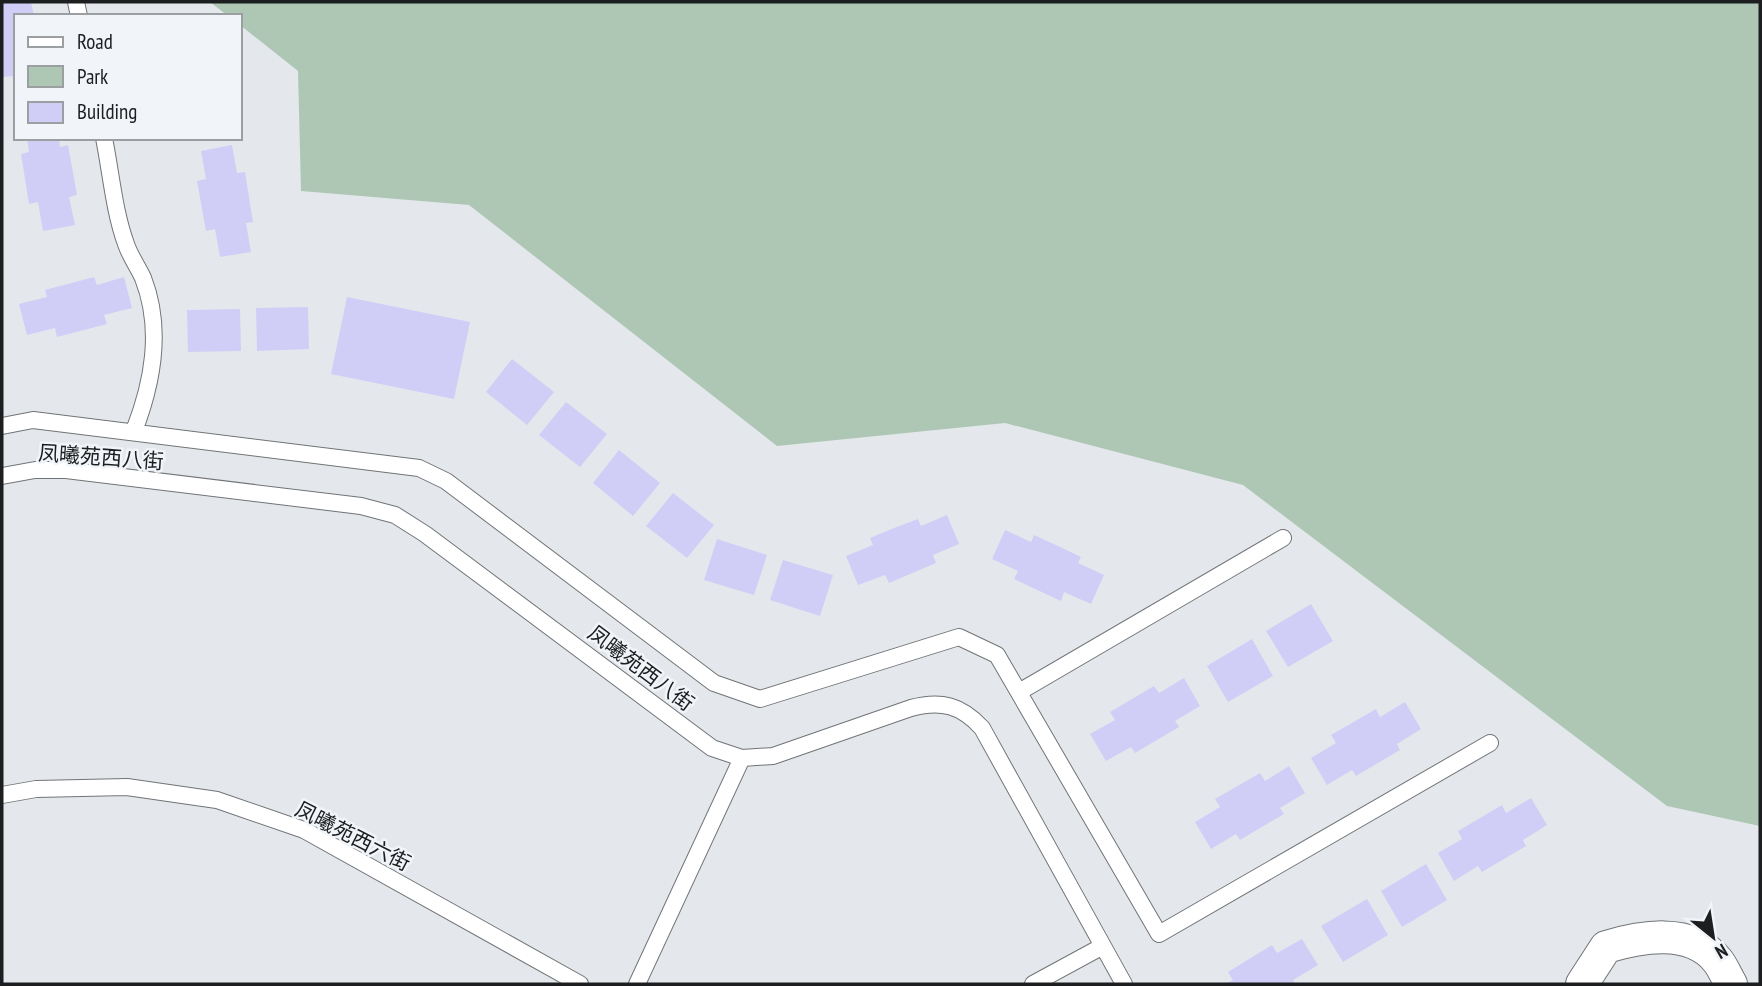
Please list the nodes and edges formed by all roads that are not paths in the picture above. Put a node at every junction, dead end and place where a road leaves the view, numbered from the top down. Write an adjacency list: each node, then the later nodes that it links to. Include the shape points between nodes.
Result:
1 (104, 140): 3 (lane, via 126,244 144,279 153,317 155,356 148,395)
2 (2, 426): 3 (lane, via 33,420)
3 (134, 431): 6 (lane, via 419,468 446,481 714,683 760,699 959,637 997,655)
4 (2, 476): 8 (lane, 凤曦苑西八街, via 66,470 361,506 395,515 712,748)
5 (1283, 538): 6 (lane)
6 (1019, 692): 7 (lane, via 1159,934)
7 (1490, 743)
8 (742, 758): 10 (lane, 凤曦苑西八街, via 773,756 931,703 968,714 982,728); 12 (lane)
9 (2, 795): 11 (lane, 凤曦苑西六街, via 36,789 127,786 217,800 304,830)
10 (1103, 946): 13 (lane); 14 (lane, 凤曦苑西八街)
11 (580, 984)
12 (636, 984)
13 (1033, 984)
14 (1124, 984)
15 (1582, 984): 16 (street, via 1606,947 1647,935 1689,941 1716,958)
16 (1731, 984)

